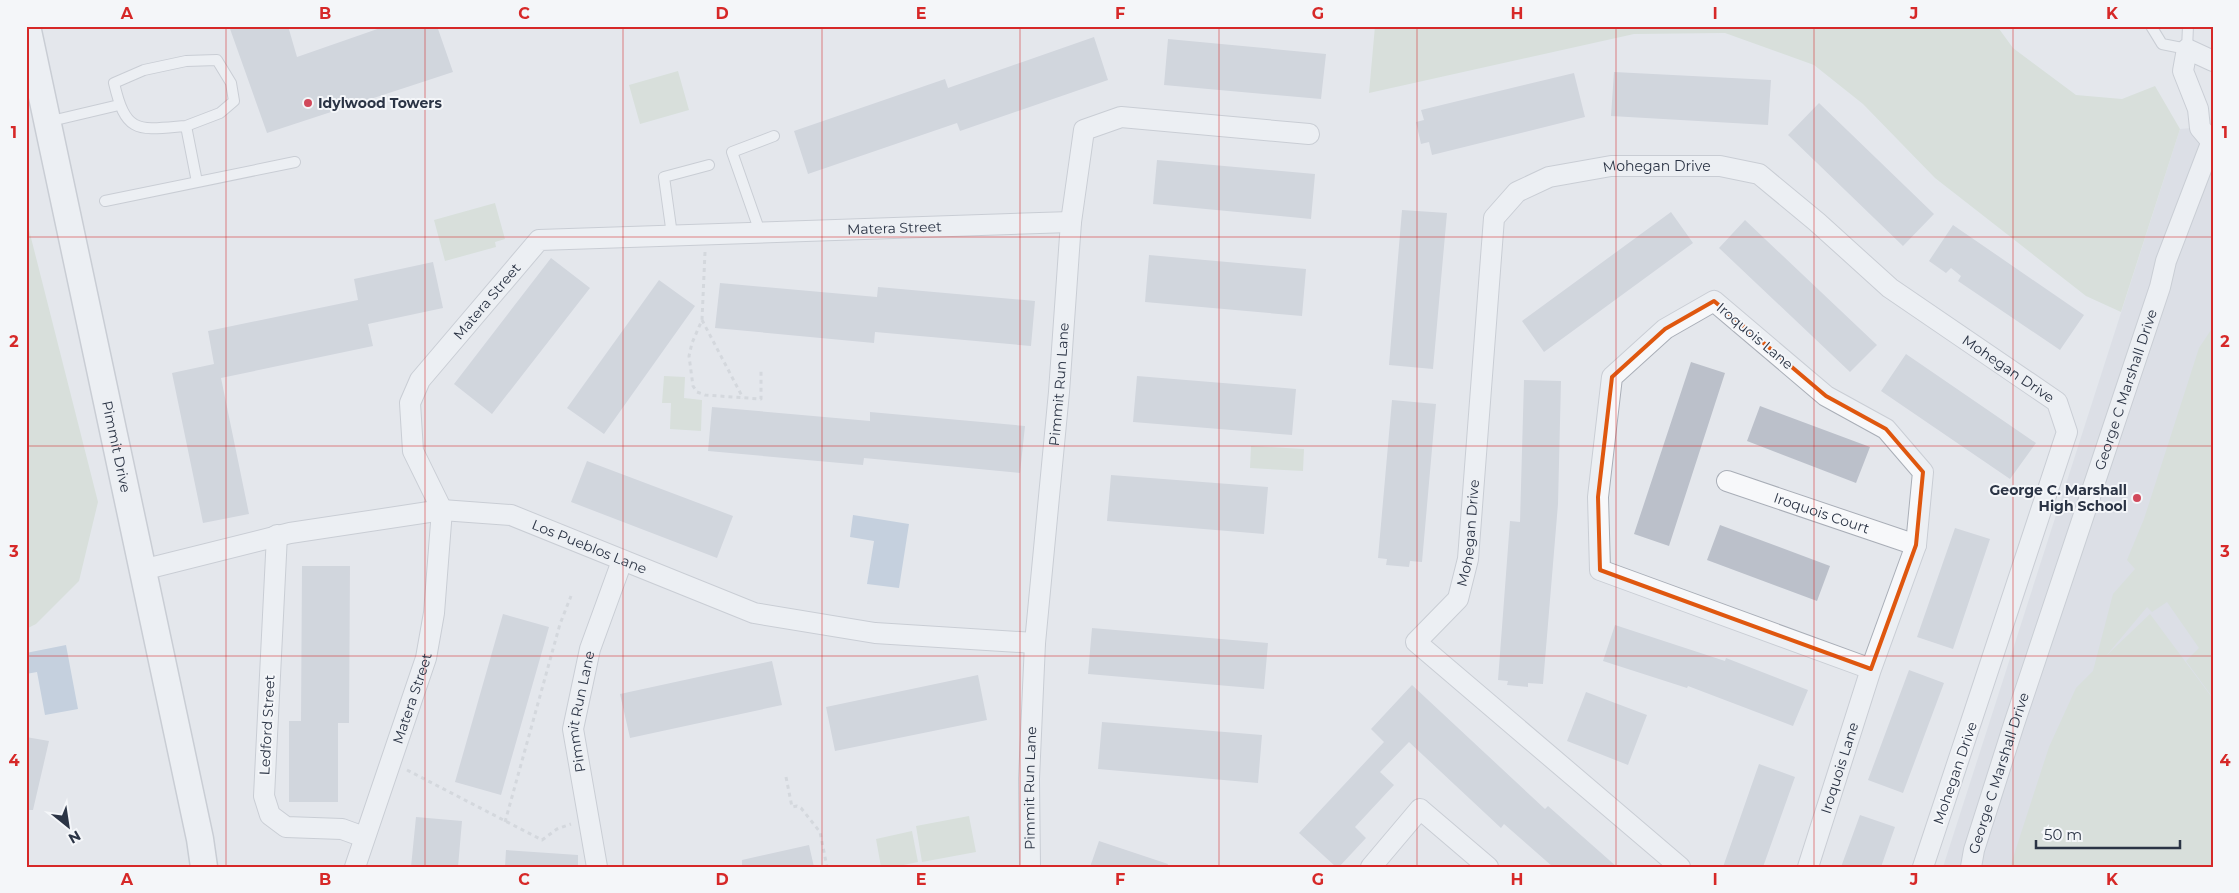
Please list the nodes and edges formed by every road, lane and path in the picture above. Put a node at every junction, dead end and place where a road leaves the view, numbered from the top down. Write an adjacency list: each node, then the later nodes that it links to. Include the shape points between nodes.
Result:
1 (27, 26): 7 (street, Pimmit Drive)
2 (2151, 26): 4 (lane, via 2162,44)
3 (2188, 26): 4 (lane)
4 (2187, 48): 5 (street); 11 (street, George C Marshall Drive, via 2183,71 2198,109 2200,128)
5 (2213, 61)
6 (119, 106): 7 (lane); 8 (lane, via 128,121 148,130); 8 (lane, via 114,83 144,70 217,60 231,83 234,101 220,113)
7 (47, 122): 28 (street, Pimmit Drive)
8 (186, 126): 14 (lane)
9 (1309, 134): 16 (street, Pimmit Run Lane, via 1121,116 1084,130)
10 (774, 136): 17 (lane, via 732,152)
11 (2212, 140): 47 (street, George C Marshall Drive, via 2166,261 2014,724)
12 (295, 162): 14 (lane)
13 (709, 165): 19 (lane, via 664,177)
14 (197, 182): 15 (lane)
15 (105, 201)
16 (1071, 222): 17 (street, Matera Street); 30 (street, Pimmit Run Lane, via 1059,392)
17 (760, 232): 18 (street, Matera Street)
18 (705, 234): 19 (street, Matera Street); 20 (path)
19 (672, 235): 24 (street, Matera Street, via 539,240 420,380 410,403 413,451)
20 (702, 320): 22 (path); 22 (path, via 689,356 696,392)
21 (761, 369): 22 (path, via 761,399)
22 (743, 398)
23 (1727, 481): 26 (street, Iroquois Court)
24 (442, 510): 25 (street, Los Pueblos Lane); 27 (street, Los Pueblos Lane, via 511,515); 32 (street, Matera Street, via 434,613 426,658)
25 (277, 535): 28 (street, Los Pueblos Lane); 36 (street, Ledford Street, via 264,796 270,815 286,827 342,829)
26 (1916, 545): 31 (street, Iroquois Lane); 31 (street, Iroquois Lane, via 1923,472 1886,429 1826,396 1714,301 1665,330 1612,377 1598,497 1600,570)
27 (622, 562): 30 (street, Los Pueblos Lane, via 754,613 875,633); 34 (street, Pimmit Run Lane, via 590,649 573,729)
28 (142, 570): 37 (street, Pimmit Drive)
29 (571, 596): 35 (path, via 560,624)
30 (1035, 643): 41 (street, Pimmit Run Lane, via 1029,779)
31 (1872, 669): 45 (street, Iroquois Lane)
32 (391, 761): 35 (path); 36 (street, Matera Street)
33 (786, 777): 40 (path, via 792,807 801,808 820,832)
34 (588, 819): 35 (path, via 557,830 542,840); 39 (street, Pimmit Run Lane)
35 (506, 822)
36 (364, 837): 38 (street, Matera Street)
37 (204, 867)
38 (355, 867)
39 (596, 867)
40 (827, 867)
41 (1030, 867)
42 (1371, 867): 43 (street, via 1420,809)
43 (1488, 867)
44 (1680, 867): 46 (street, Mohegan Drive, via 1416,642 1458,600 1468,559 1494,218 1517,192 1549,176 1611,166 1720,166 1759,174 1890,288 2057,402 2067,432)
45 (1808, 867)
46 (1923, 867)
47 (1971, 867)

